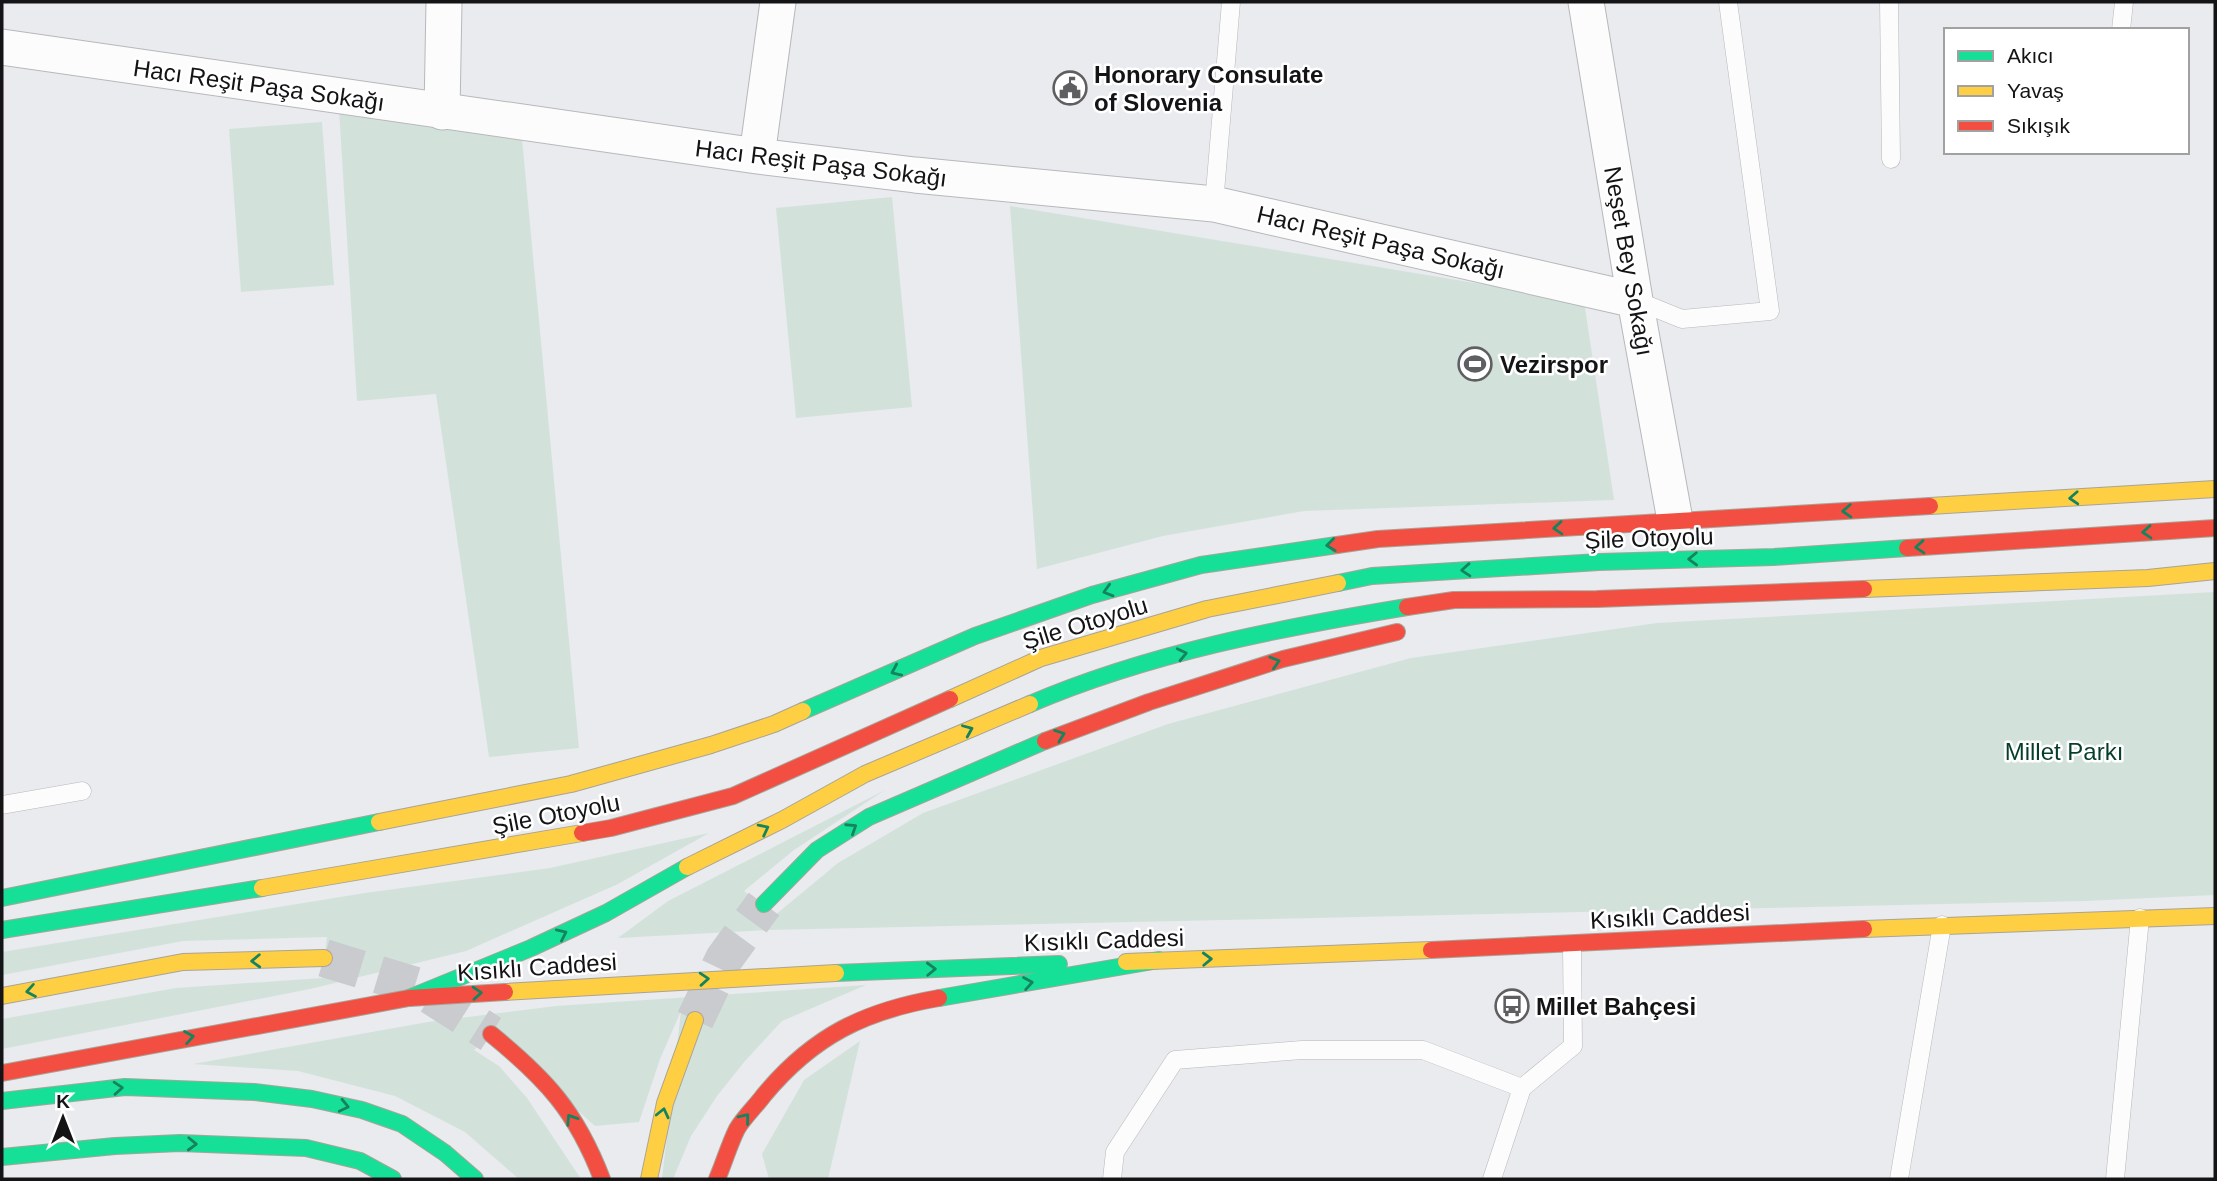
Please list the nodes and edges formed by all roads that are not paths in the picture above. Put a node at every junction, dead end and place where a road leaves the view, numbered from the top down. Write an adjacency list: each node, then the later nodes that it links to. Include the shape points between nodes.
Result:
1 (444, 2): 10 (street)
2 (778, 2): 11 (street)
3 (1231, 2): 13 (lane)
4 (1586, 2): 14 (street, Neşet Bey Sokağı)
5 (1728, 2): 14 (lane, via 1770,311 1682,319)
6 (1889, 2): 12 (lane)
7 (2124, 2): 8 (lane)
8 (2121, 28)
9 (2, 47): 10 (street, Hacı Reşit Paşa Sokağı)
10 (442, 112): 11 (street, Hacı Reşit Paşa Sokağı)
11 (757, 156): 13 (street, Hacı Reşit Paşa Sokağı)
12 (1891, 159)
13 (1214, 204): 14 (street, Hacı Reşit Paşa Sokağı)
14 (1635, 300): 16 (street, Neşet Bey Sokağı)
15 (2215, 489): 16 (main road, one-way to 16)
16 (1675, 520): 24 (main road, one-way to 24, via 1378,540 1200,565 1092,595 975,636 774,724 673,756 571,784)
17 (2215, 528): 29 (main road, Şile Otoyolu, one-way to 29, via 1774,557 1372,576 1208,609 1041,657 733,796 623,825)
18 (2215, 571): 19 (main road, via 2148,578)
19 (1597, 599): 20 (main road); 34 (main road, one-way to 19, via 606,913 865,774 1062,690 1168,657 1315,622 1454,600)
20 (1489, 615)
21 (1410, 629): 25 (main road, one-way to 21, via 817,850 869,817 1028,748 1149,702 1283,659)
22 (82, 791): 23 (lane)
23 (2, 804)
24 (10, 894)
25 (764, 904)
26 (2215, 916): 27 (main road, Kısıklı Caddesi)
27 (2140, 918): 28 (main road, Kısıklı Caddesi); 49 (lane)
28 (1942, 925): 30 (main road, Kısıklı Caddesi); 48 (lane)
29 (2, 930)
30 (1572, 944): 32 (main road, Kısıklı Caddesi, one-way to 30); 38 (lane, via 1573,1046)
31 (324, 958): 33 (main road, one-way to 33, via 183,962)
32 (1159, 960): 34 (main road, Kısıklı Caddesi, one-way to 32, via 737,977); 45 (main road, one-way to 32, via 738,1127 780,1076 816,1044 856,1020 908,1003)
33 (2, 996)
34 (408, 998): 37 (main road, Kısıklı Caddesi, one-way to 34)
35 (695, 1020): 44 (main road, one-way to 35, via 665,1103)
36 (491, 1034): 43 (main road, one-way to 36, via 572,1118 541,1078)
37 (2, 1073)
38 (1522, 1088): 46 (lane, via 1423,1050 1302,1050 1175,1060 1115,1152); 47 (lane)
39 (2, 1101): 42 (main road, one-way to 42, via 125,1087 312,1099 402,1124)
40 (2, 1157): 41 (main road, one-way to 41, via 180,1143 306,1148 360,1161)
41 (393, 1179)
42 (475, 1179)
43 (602, 1179)
44 (649, 1179)
45 (717, 1179)
46 (1112, 1179)
47 (1492, 1179)
48 (1899, 1179)
49 (2115, 1179)

